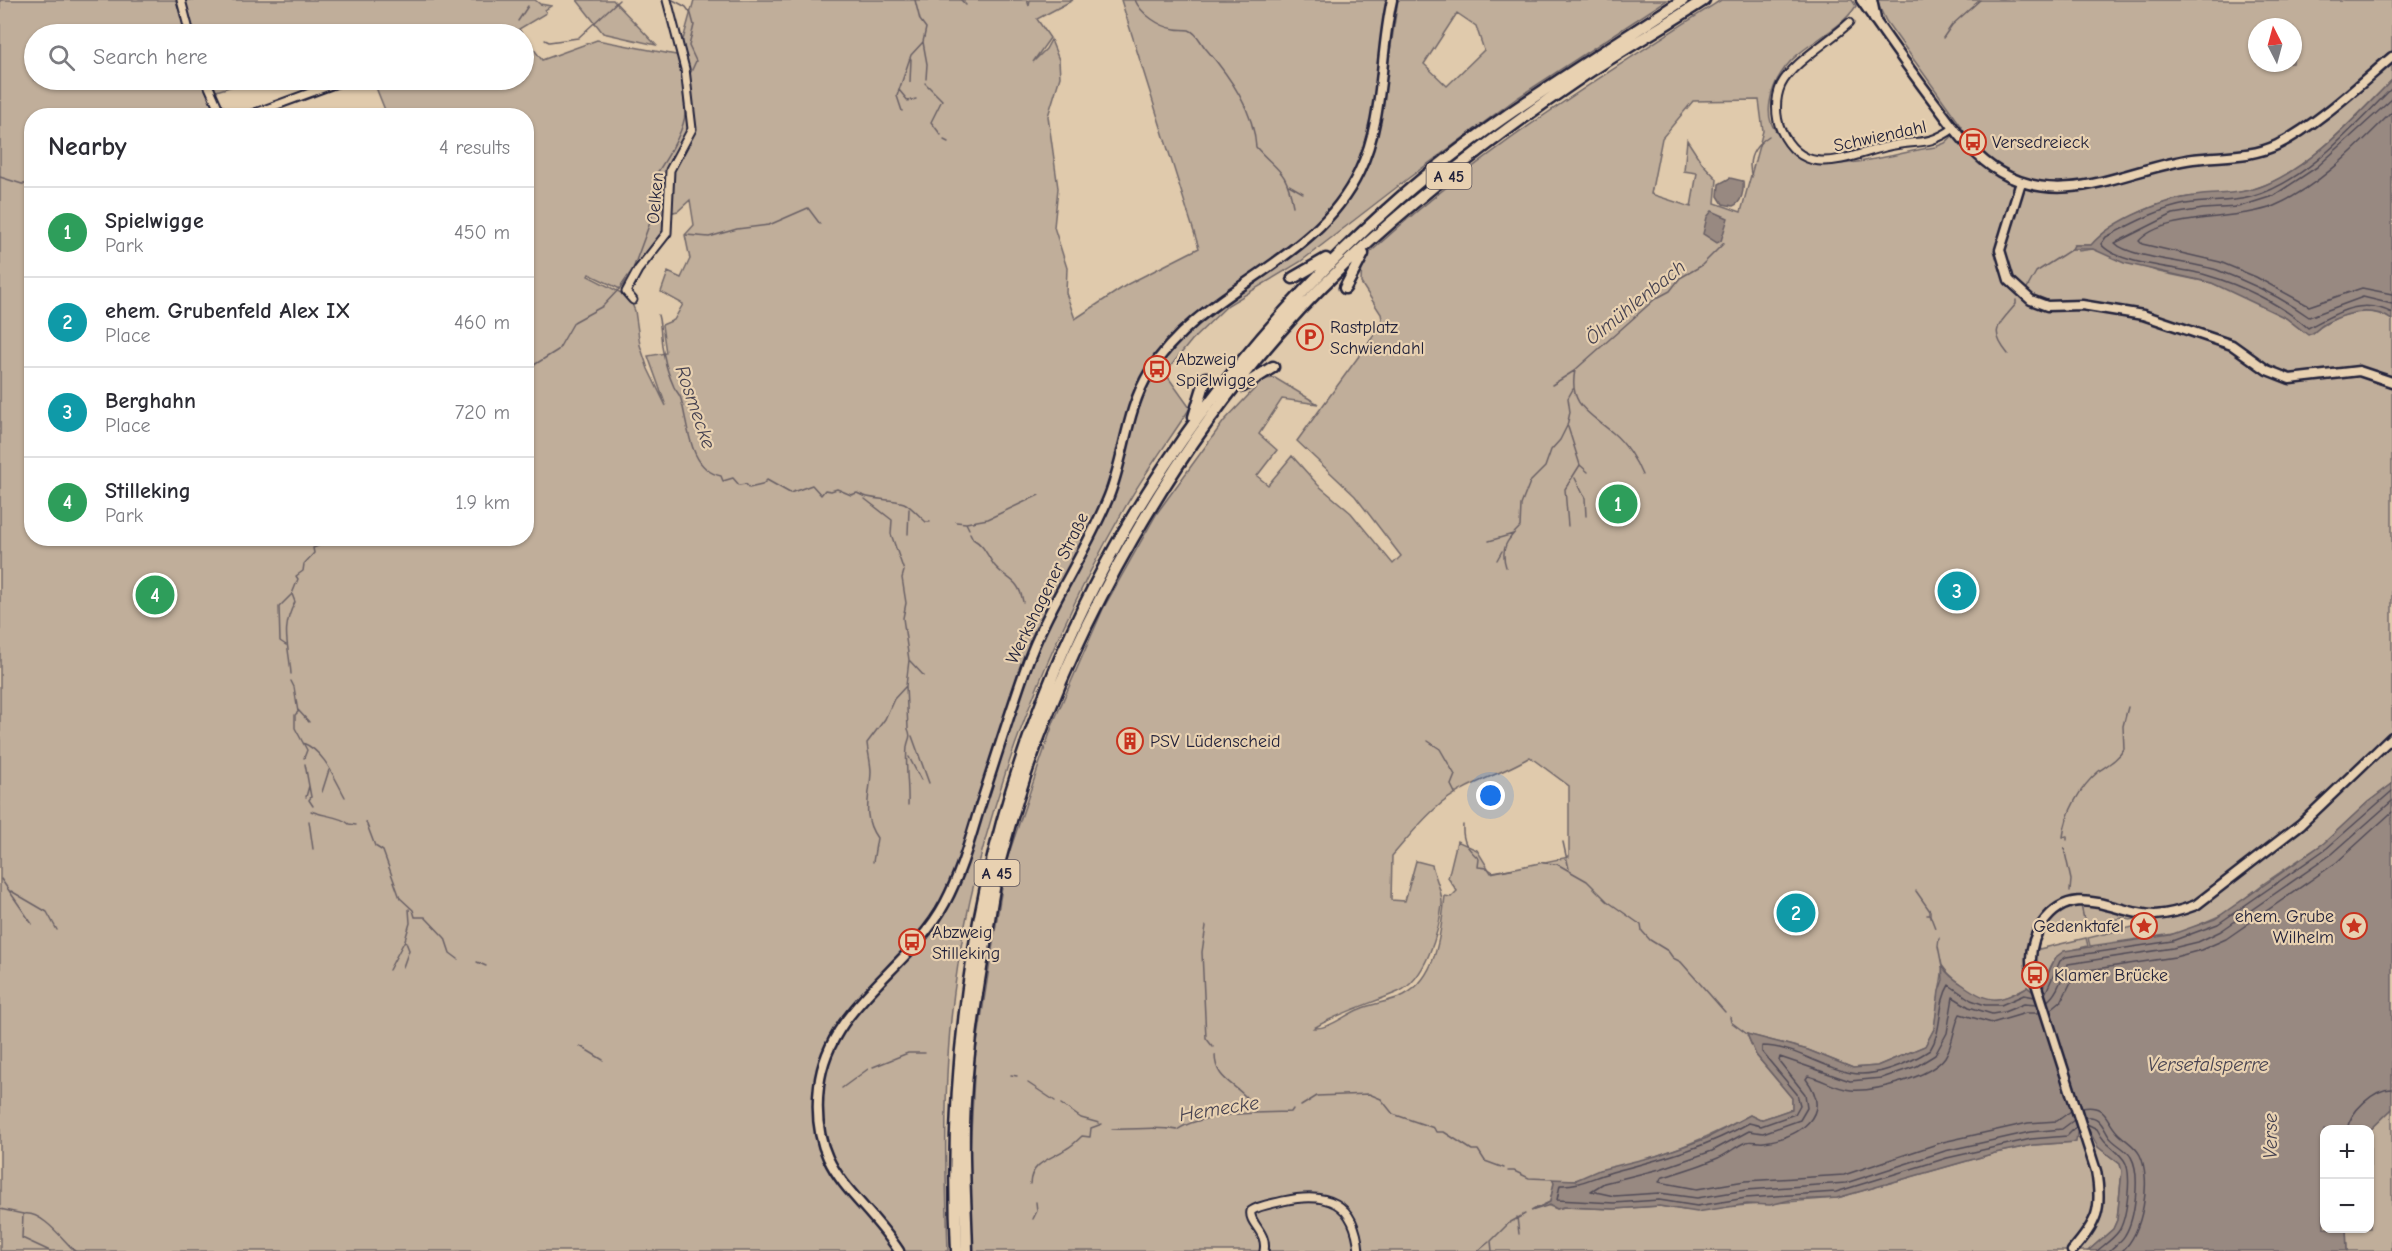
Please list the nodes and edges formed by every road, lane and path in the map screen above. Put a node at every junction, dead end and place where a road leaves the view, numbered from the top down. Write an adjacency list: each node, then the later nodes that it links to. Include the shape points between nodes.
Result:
1 (181, 0): 9 (street)
2 (667, 0): 22 (street, Oelken, via 685,69 692,129 670,170 667,233 631,280 626,292)
3 (1392, 0): 29 (main road, Werkshagener Straße, via 1376,123 1359,172 1333,213 1311,237 1196,318 1168,346 1147,376 1129,418 1110,493 1027,663 952,888 932,924 845,1020 828,1051 818,1102 828,1158 847,1190)
4 (1704, 0): 18 (highway, A 45, via 1580,78 1487,146)
5 (1861, 0): 8 (main road)
6 (1871, 0): 8 (highway)
7 (1681, 1): 19 (highway, A 45, via 1471,143 1402,196)
8 (1875, 20): 16 (main road)
9 (187, 24)
10 (1849, 24): 16 (street, Schwiendahl, via 1782,84 1776,107 1779,126 1794,150 1812,159 1832,162 1886,146 1935,140)
11 (2392, 57): 17 (main road, via 2300,131 2258,153 2170,163 2080,187 2050,188)
12 (210, 90): 14 (street)
13 (318, 90): 15 (street)
14 (218, 108)
15 (269, 108)
16 (1954, 128): 17 (main road, via 1984,161)
17 (2021, 182): 25 (main road, via 2000,250 2009,280 2031,300 2047,306 2082,305 2143,315 2232,345 2267,369 2290,379 2359,371)
18 (1378, 235): 21 (highway, via 1362,255); 26 (highway, A 45, via 1310,300)
19 (1354, 241): 20 (highway); 27 (highway, A 45, via 1301,292 1255,345)
20 (1293, 278)
21 (1345, 288)
22 (633, 300)
23 (1273, 367): 26 (highway, via 1252,379)
24 (1206, 378): 27 (highway, via 1199,408)
25 (2392, 382)
26 (1218, 411): 31 (highway, A 45, via 1096,603 1042,731 1002,852 968,1063 964,1128)
27 (1183, 439): 30 (highway, A 45, via 1137,508 1090,593 1058,662 1017,773 990,862 975,931 959,1065)
28 (2392, 737): 34 (main road, via 2301,824 2196,905 2155,915 2076,901 2055,911 2038,930 2032,967 2100,1193 2099,1210 2091,1227)
29 (899, 1251)
30 (957, 1251)
31 (967, 1251)
32 (1264, 1251): 33 (street, via 1264,1236 1251,1218 1251,1211 1307,1196 1329,1200 1344,1210 1354,1225)
33 (1359, 1251)
34 (2072, 1251)

